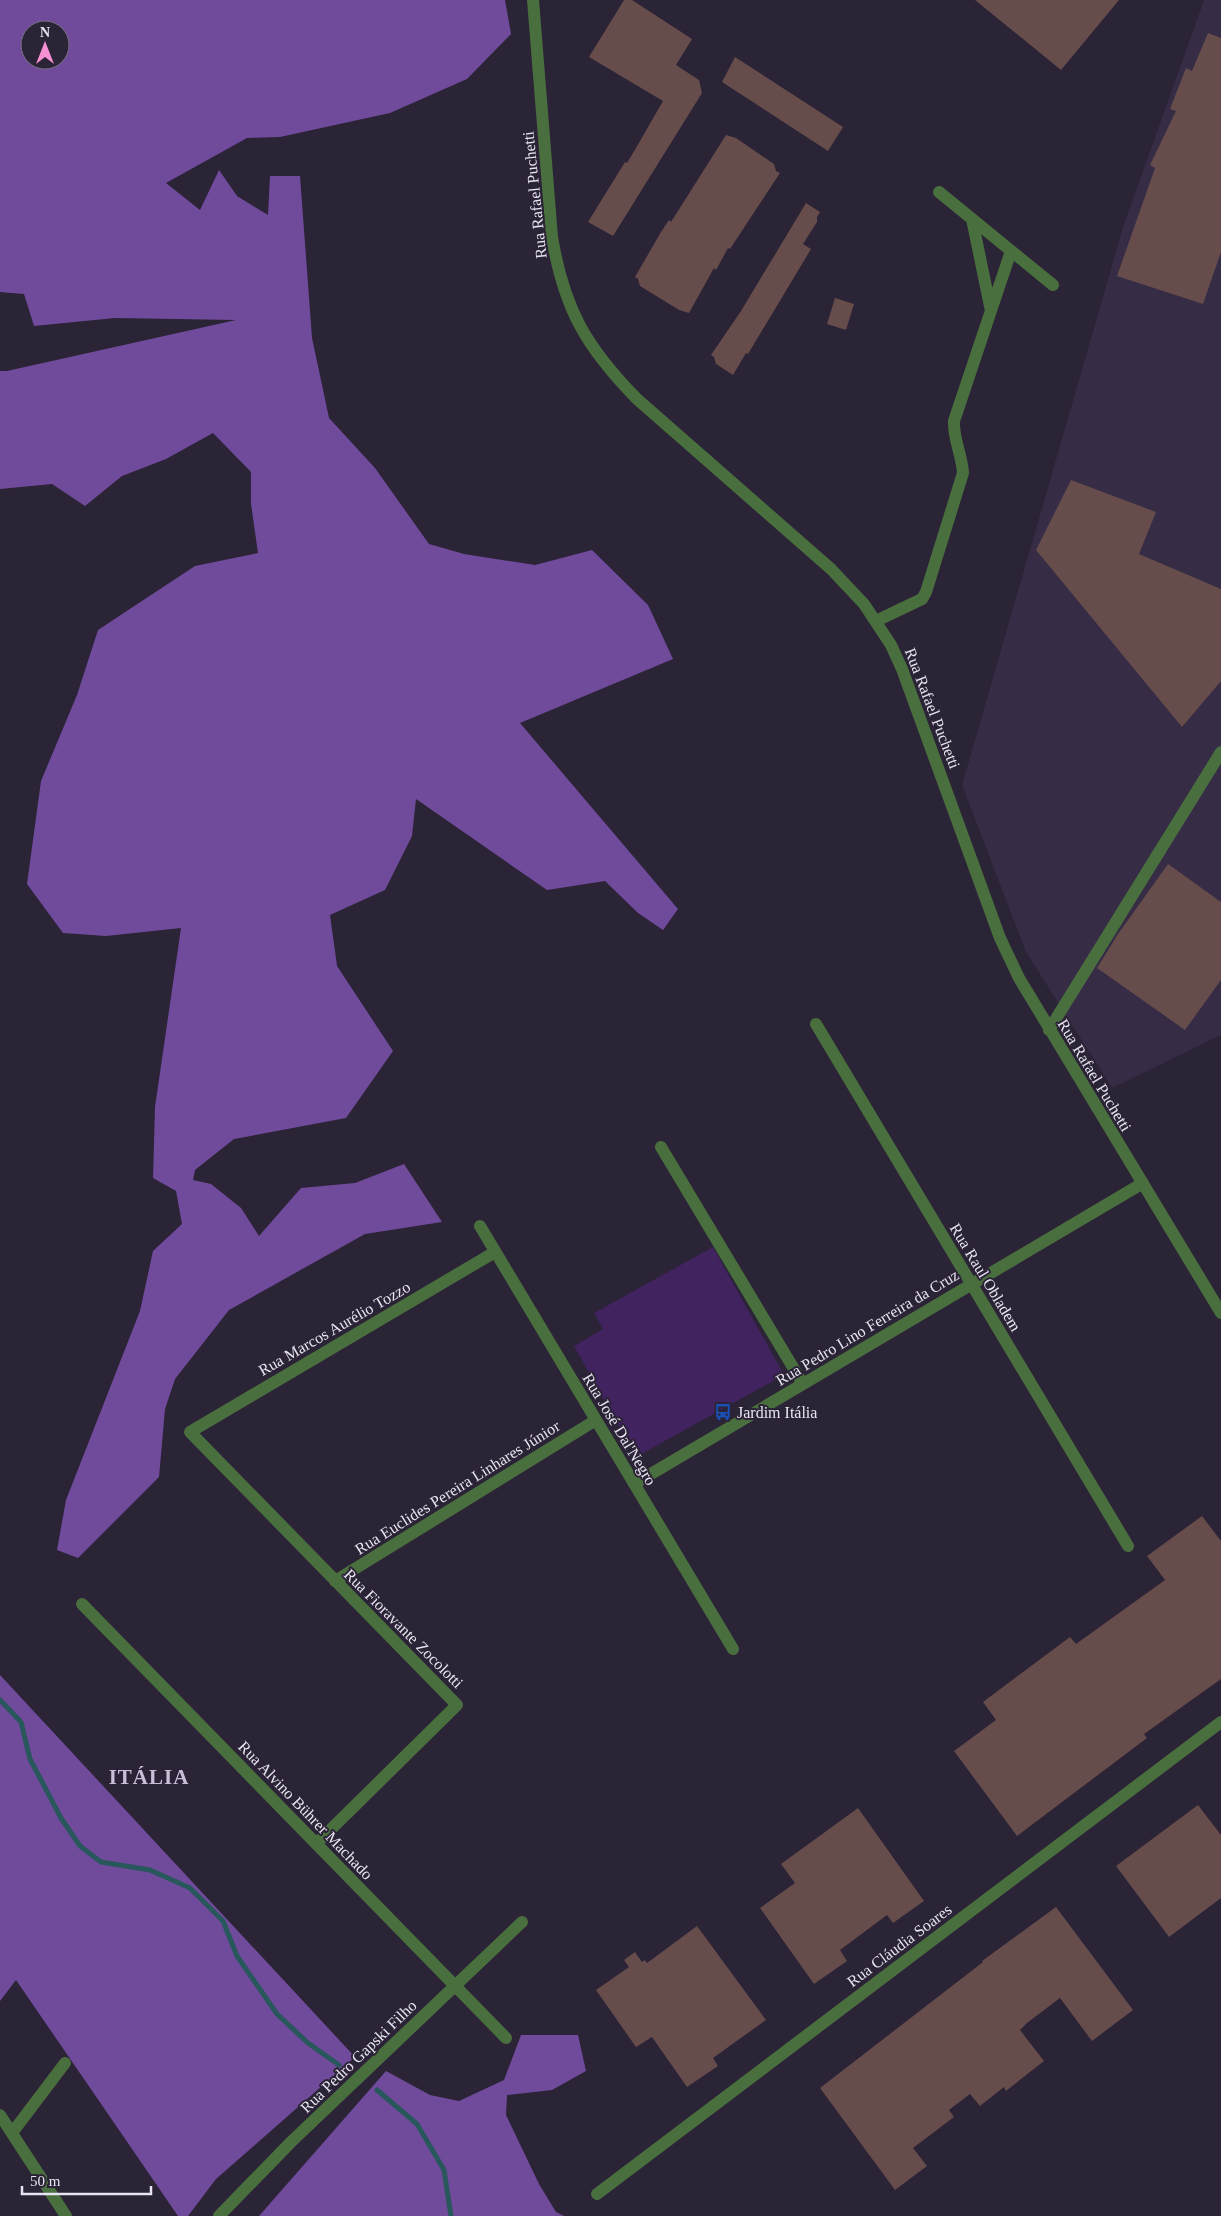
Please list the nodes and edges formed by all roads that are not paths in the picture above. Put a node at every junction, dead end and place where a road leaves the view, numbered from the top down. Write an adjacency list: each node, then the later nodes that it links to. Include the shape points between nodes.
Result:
1 (533, 0): 7 (street, Rua Rafael Puchetti, via 552,237 557,266 579,325 610,371 637,398 831,569)
2 (939, 192): 3 (street)
3 (972, 219): 4 (street); 6 (street)
4 (1011, 251): 5 (street); 6 (street)
5 (1053, 285)
6 (991, 311): 7 (street, via 954,421 953,431 963,473 926,592 922,599)
7 (876, 620): 10 (street, Rua Rafael Puchetti, via 905,676 1009,959)
8 (1221, 752): 10 (street)
9 (816, 1024): 15 (street, Rua Raul Obladem)
10 (1049, 1030): 12 (street, Rua Rafael Puchetti)
11 (661, 1147): 17 (street)
12 (1143, 1183): 15 (street, Rua Pedro Lino Ferreira da Cruz); 16 (street, Rua Rafael Puchetti)
13 (480, 1226): 14 (street, Rua José Dal'Negro)
14 (495, 1252): 18 (street, Rua José Dal'Negro); 19 (street, Rua Marcos Aurélio Tozzo)
15 (972, 1285): 17 (street, Rua Pedro Lino Ferreira da Cruz); 21 (street, Rua Raul Obladem)
16 (1221, 1313)
17 (802, 1384): 20 (street, Rua Pedro Lino Ferreira da Cruz)
18 (596, 1420): 20 (street, Rua José Dal'Negro); 22 (street, Rua Euclides Pereira Linhares Júnior)
19 (190, 1432): 22 (street, Rua Fioravante Zocolotti)
20 (634, 1484): 24 (street, Rua José Dal'Negro)
21 (1128, 1546)
22 (335, 1581): 26 (street, Rua Fioravante Zocolotti, via 457,1705)
23 (82, 1604): 26 (street, Rua Alvino Bührer Machado)
24 (733, 1649)
25 (1221, 1722): 33 (street, Rua Cláudia Soares)
26 (316, 1844): 28 (street, Rua Alvino Bührer Machado)
27 (522, 1922): 28 (street, Rua Pedro Gapski Filho)
28 (455, 1986): 29 (street, Rua Alvino Bührer Machado); 35 (street, Rua Pedro Gapski Filho, via 291,2142)
29 (506, 2038)
30 (66, 2063): 32 (street)
31 (0, 2115): 32 (street)
32 (12, 2133): 34 (street)
33 (596, 2194)
34 (66, 2216)
35 (219, 2216)

